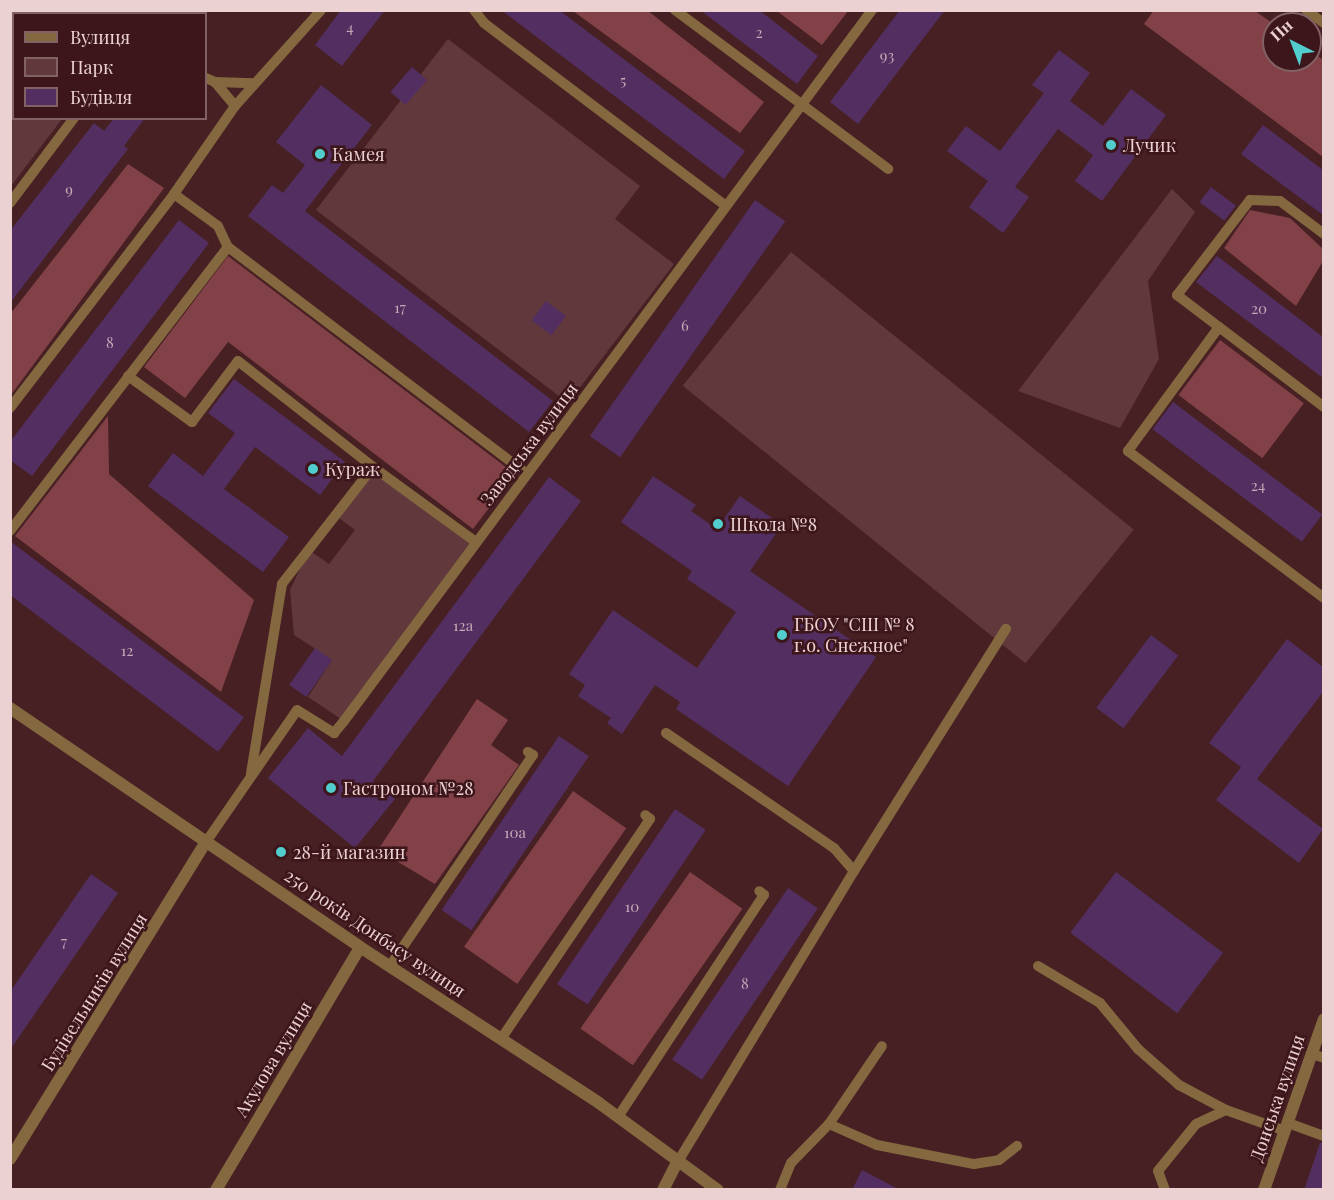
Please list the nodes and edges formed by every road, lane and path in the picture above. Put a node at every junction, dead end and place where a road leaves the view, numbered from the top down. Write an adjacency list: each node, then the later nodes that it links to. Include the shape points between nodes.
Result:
1 (321, 10): 8 (lane)
2 (474, 10): 15 (lane, via 484,22)
3 (675, 10): 10 (lane)
4 (872, 10): 10 (lane, Заводська вулиця)
5 (1306, 10): 6 (lane)
6 (1323, 23)
7 (210, 80): 8 (lane); 9 (lane)
8 (253, 83): 9 (lane)
9 (235, 106): 13 (lane)
10 (800, 107): 12 (lane); 15 (lane, Заводська вулиця)
11 (72, 120): 14 (lane)
12 (888, 169)
13 (174, 194): 17 (lane, via 218,226); 21 (lane)
14 (10, 203)
15 (726, 206): 23 (lane, Заводська вулиця)
16 (1323, 234): 18 (lane, via 1280,201 1250,200 1176,295)
17 (228, 248): 19 (lane); 23 (lane)
18 (1219, 327): 20 (lane); 26 (lane, via 1128,451)
19 (128, 376): 22 (lane, via 192,422 238,361); 24 (lane)
20 (1323, 407)
21 (10, 408)
22 (373, 467): 25 (lane); 31 (lane, via 282,584)
23 (527, 474): 25 (lane, Заводська вулиця)
24 (10, 531)
25 (476, 542): 31 (lane, Заводська вулиця, via 334,733 297,710)
26 (1323, 598)
27 (1006, 629): 34 (lane)
28 (10, 708): 33 (street, 250 років Донбасу вулиця)
29 (666, 733): 34 (lane, via 834,848)
30 (528, 752): 37 (lane, via 533,755)
31 (250, 777): 33 (lane, Заводська вулиця)
32 (645, 815): 40 (lane, via 650,819)
33 (206, 842): 36 (street, 250 років Донбасу вулиця); 49 (street, Будівельників вулиця)
34 (854, 871): 50 (lane)
35 (759, 891): 44 (lane, via 764,895)
36 (360, 946): 37 (street, 250 років Донбасу вулиця); 51 (street, Акулова вулиця)
37 (390, 966): 40 (street, 250 років Донбасу вулиця)
38 (1038, 966): 43 (lane, via 1100,1003 1138,1049 1179,1085)
39 (1323, 1018): 42 (street, Донська вулиця)
40 (501, 1039): 44 (street, 250 років Донбасу вулиця)
41 (882, 1046): 45 (lane)
42 (1318, 1056): 46 (street, Донська вулиця)
43 (1226, 1110): 46 (lane); 55 (lane, via 1196,1124 1158,1171)
44 (618, 1117): 50 (street, 250 років Донбасу вулиця)
45 (829, 1124): 48 (lane, via 878,1145 974,1164 999,1160); 54 (lane, via 791,1163)
46 (1286, 1127): 47 (lane); 56 (street, Донська вулиця)
47 (1323, 1136)
48 (1017, 1146)
49 (10, 1159)
50 (677, 1163): 52 (street); 53 (street, 250 років Донбасу вулиця)
51 (216, 1190)
52 (663, 1190)
53 (718, 1190)
54 (780, 1190)
55 (1165, 1190)
56 (1264, 1190)

